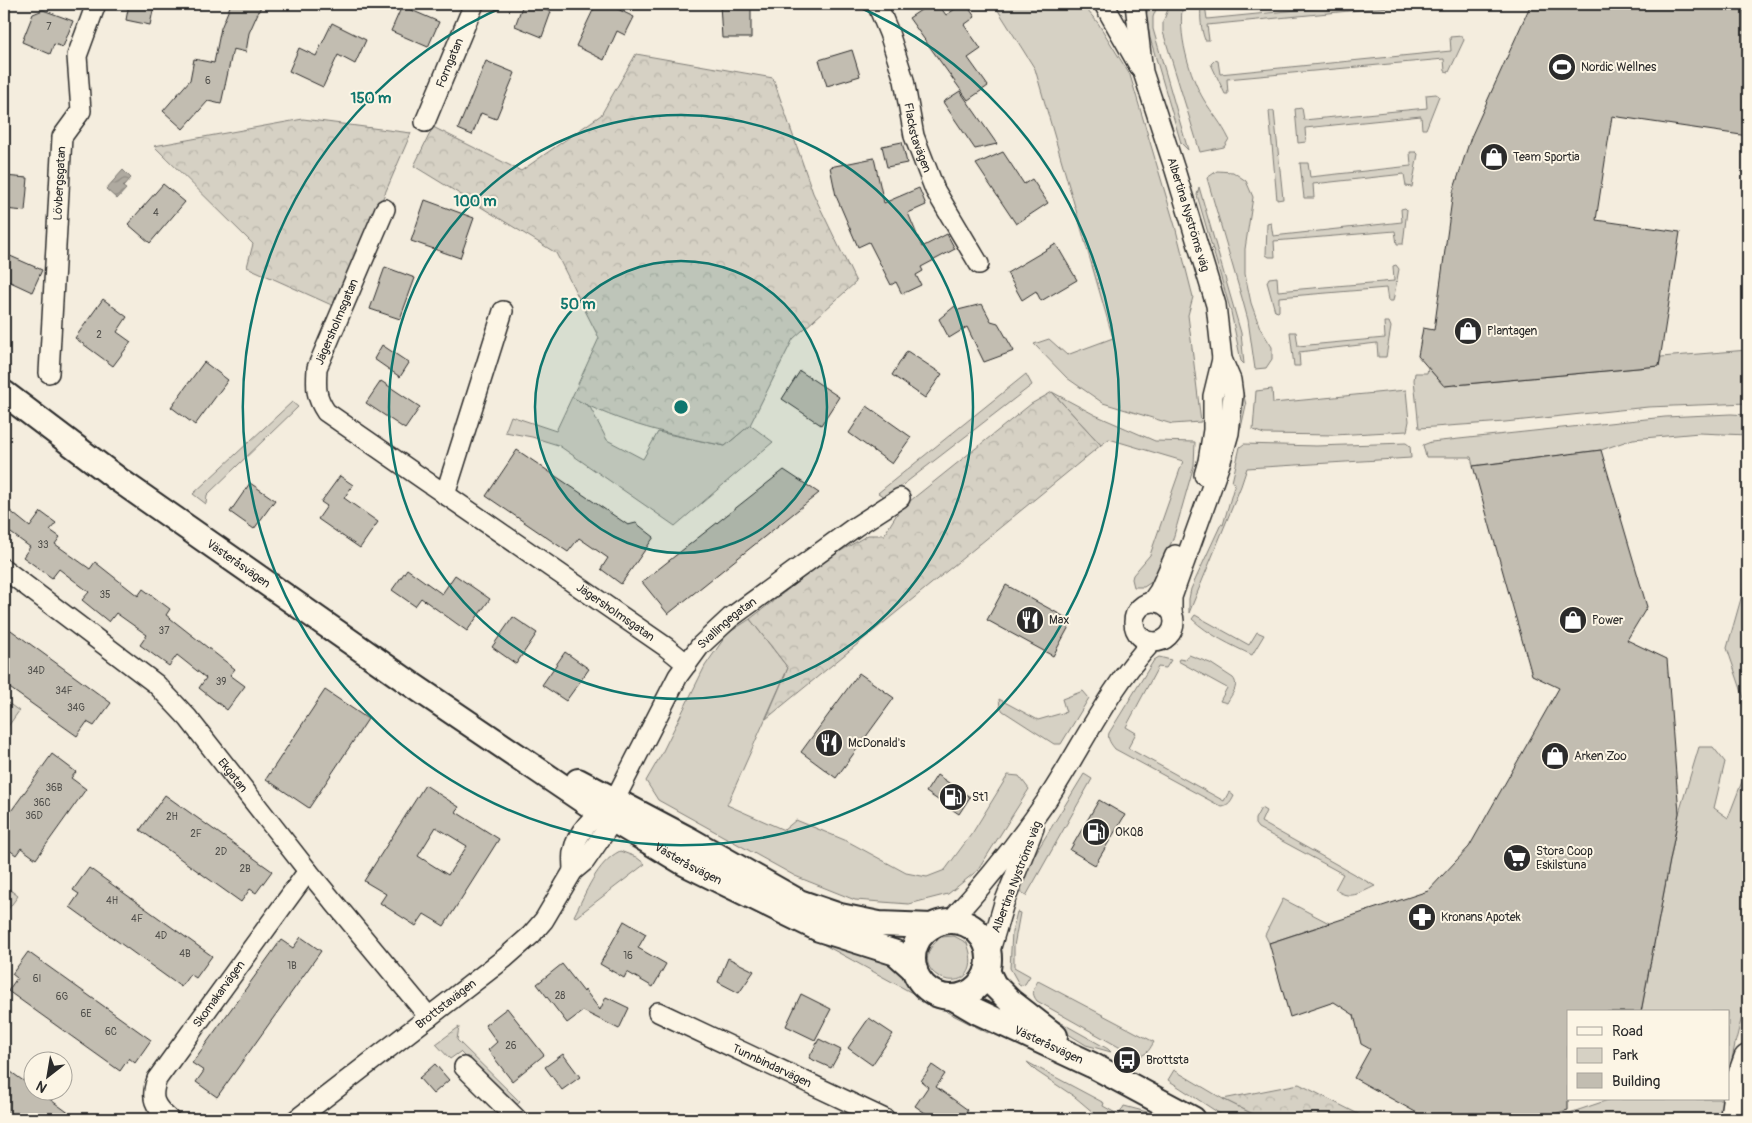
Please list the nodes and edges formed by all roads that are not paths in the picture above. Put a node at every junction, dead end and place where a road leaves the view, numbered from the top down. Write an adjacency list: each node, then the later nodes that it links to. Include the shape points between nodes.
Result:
1 (96, 4): 13 (street, Lövbergsgatan, via 77,56 81,111 62,137)
2 (474, 4): 8 (street, Forngatan)
3 (877, 4): 10 (street, Flackstavägen, via 904,80 914,136 935,190)
4 (1129, 4): 6 (street, via 1112,8)
5 (1135, 4): 7 (street, Albertina Nyströms väg)
6 (1102, 5): 7 (street, Albertina Nyströms väg)
7 (1143, 72): 12 (street, Albertina Nyströms väg, via 1216,305)
8 (425, 122)
9 (385, 209): 15 (street, Jägersholmsgatan, via 317,368 315,389 326,412)
10 (979, 264)
11 (504, 311): 15 (street)
12 (1222, 358): 18 (street, Albertina Nyströms väg, via 1213,396 1213,430 1208,461 1184,534); 19 (street, Albertina Nyströms väg, via 1233,395 1228,433 1172,597)
13 (49, 374)
14 (4, 393): 25 (street, Västeråsvägen, via 118,480 408,682)
15 (445, 495): 22 (street, Jägersholmsgatan)
16 (900, 498): 22 (street, Svallingegatan, via 730,618 700,646)
17 (4, 569): 26 (street, Ekgatan, via 156,684 188,718)
18 (1152, 601): 19 (street, via 1162,603); 20 (street, via 1137,610 1134,616)
19 (1172, 612): 21 (street, via 1174,627 1171,634 1159,642)
20 (1136, 630): 21 (street, via 1137,634); 23 (street)
21 (1152, 642): 23 (street)
22 (687, 664): 25 (street, Svallingegatan)
23 (1112, 692): 24 (street, Albertina Nyströms väg)
24 (1046, 800): 27 (street, Albertina Nyströms väg, via 979,890); 28 (street, Albertina Nyströms väg, via 1004,903)
25 (608, 811): 27 (street, Västeråsvägen, via 688,839 799,902 840,916 879,924); 29 (street, Västeråsvägen, via 695,868 819,929 896,953); 32 (street, Brottstavägen, via 578,836 572,853 574,871 531,935)
26 (308, 871): 32 (street, Ekgatan); 36 (street, Skomakarvägen, via 157,1079 154,1101)
27 (941, 923): 28 (street, via 962,922 975,928 982,938); 29 (street, via 917,942 913,956)
28 (988, 962): 30 (street, via 975,989); 34 (street, Västeråsvägen, via 994,985 1010,1001)
29 (915, 970): 30 (street, via 929,989)
30 (952, 997): 34 (street, Västeråsvägen)
31 (658, 1012): 39 (street, Tunnbindarvägen)
32 (429, 1017): 37 (street, Brottstavägen)
33 (1748, 1059): 41 (main road, via 1739,1084)
34 (1092, 1065): 40 (street, Västeråsvägen)
35 (464, 1068): 38 (street)
36 (168, 1119)
37 (297, 1119)
38 (517, 1119)
39 (886, 1119)
40 (1193, 1119)
41 (1734, 1119)

